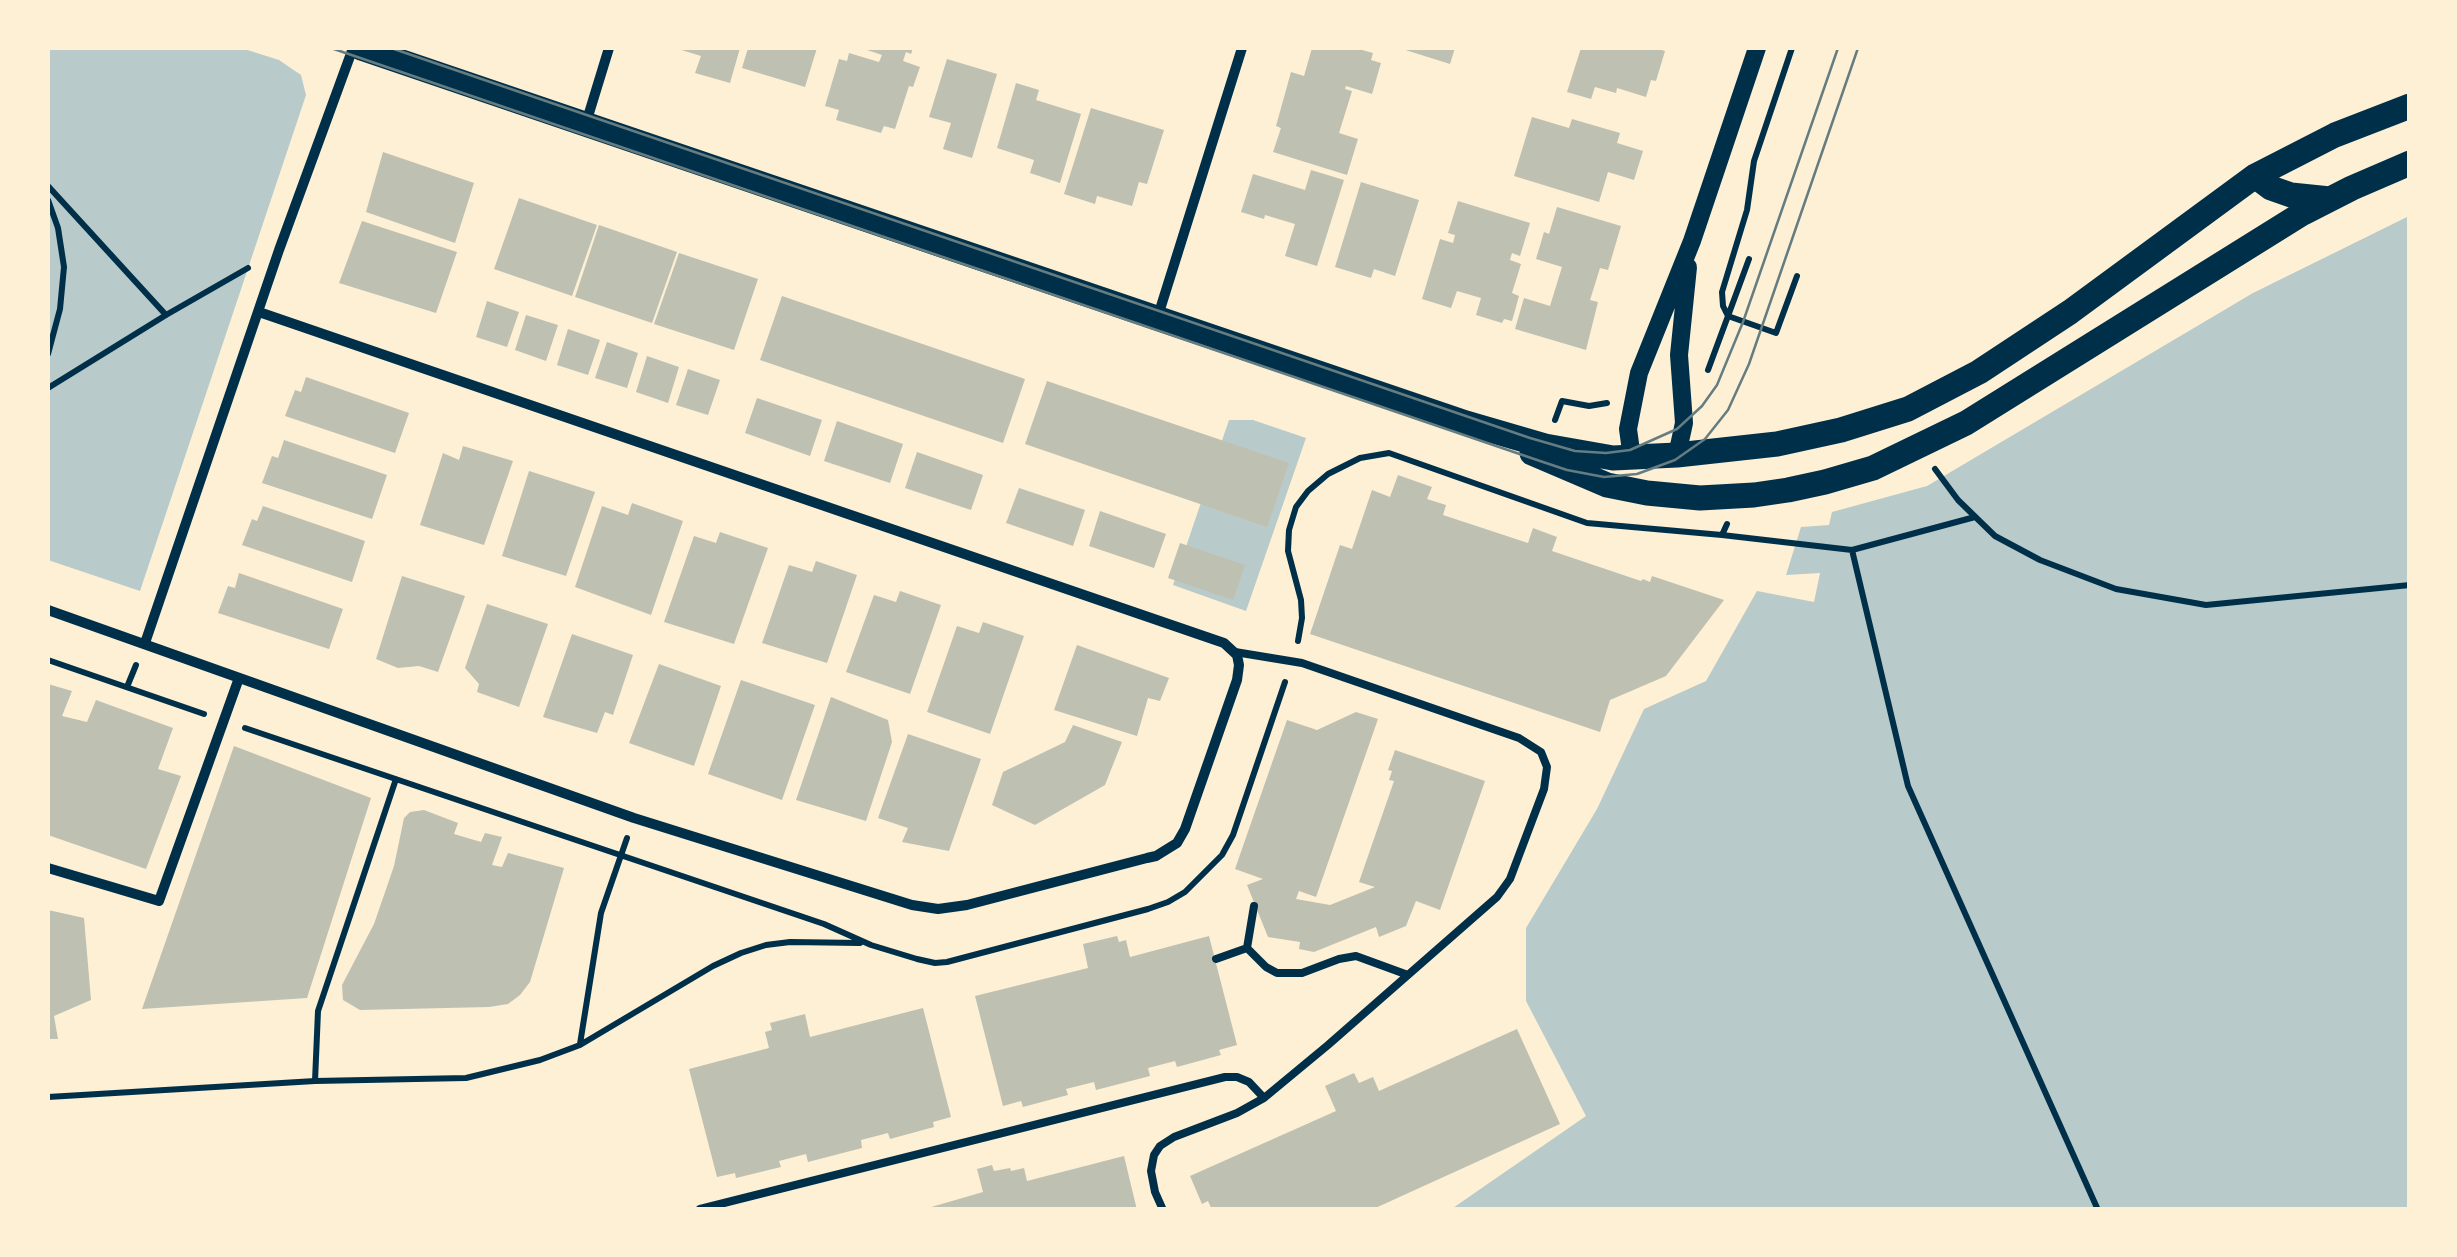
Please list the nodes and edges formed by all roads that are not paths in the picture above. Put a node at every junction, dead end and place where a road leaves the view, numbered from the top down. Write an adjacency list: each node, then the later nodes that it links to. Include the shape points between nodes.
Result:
1 (352, 48): 12 (street)
2 (361, 48): 7 (main road)
3 (609, 48): 7 (street)
4 (1242, 48): 13 (street)
5 (1756, 48): 11 (street)
6 (2410, 106): 9 (main road)
7 (585, 124): 13 (main road)
8 (2410, 164): 10 (main road)
9 (2255, 176): 10 (main road, via 2291,195); 15 (main road, via 2070,312 1979,372 1908,408 1777,444)
10 (2330, 199): 17 (main road, via 1966,423 1873,468 1737,497)
11 (1692, 241): 15 (street, via 1679,354 1684,423); 16 (street, via 1632,397)
12 (259, 312): 19 (street); 20 (street, via 1212,638)
13 (1157, 320): 14 (main road)
14 (1466, 423): 16 (main road, via 1601,458); 17 (main road, via 1579,475)
15 (1677, 455): 16 (main road); 17 (main road)
16 (1632, 458): 17 (main road)
17 (1652, 494)
18 (48, 610): 19 (street)
19 (146, 643): 21 (street)
20 (1235, 652): 21 (street, via 1233,696 1176,843 1156,856 938,909 634,818); 26 (lane, via 1292,661 1519,738 1546,762 1544,788 1508,884)
21 (239, 678): 22 (street, via 158,902)
22 (48, 868)
23 (1254, 906): 24 (lane)
24 (1247, 948): 25 (lane); 26 (lane, via 1282,974 1356,956)
25 (1216, 959)
26 (1408, 975): 27 (lane)
27 (1264, 1098): 28 (lane, via 1244,1079 1225,1077); 29 (lane, via 1160,1146 1151,1171)
28 (700, 1209)
29 (1163, 1210)

